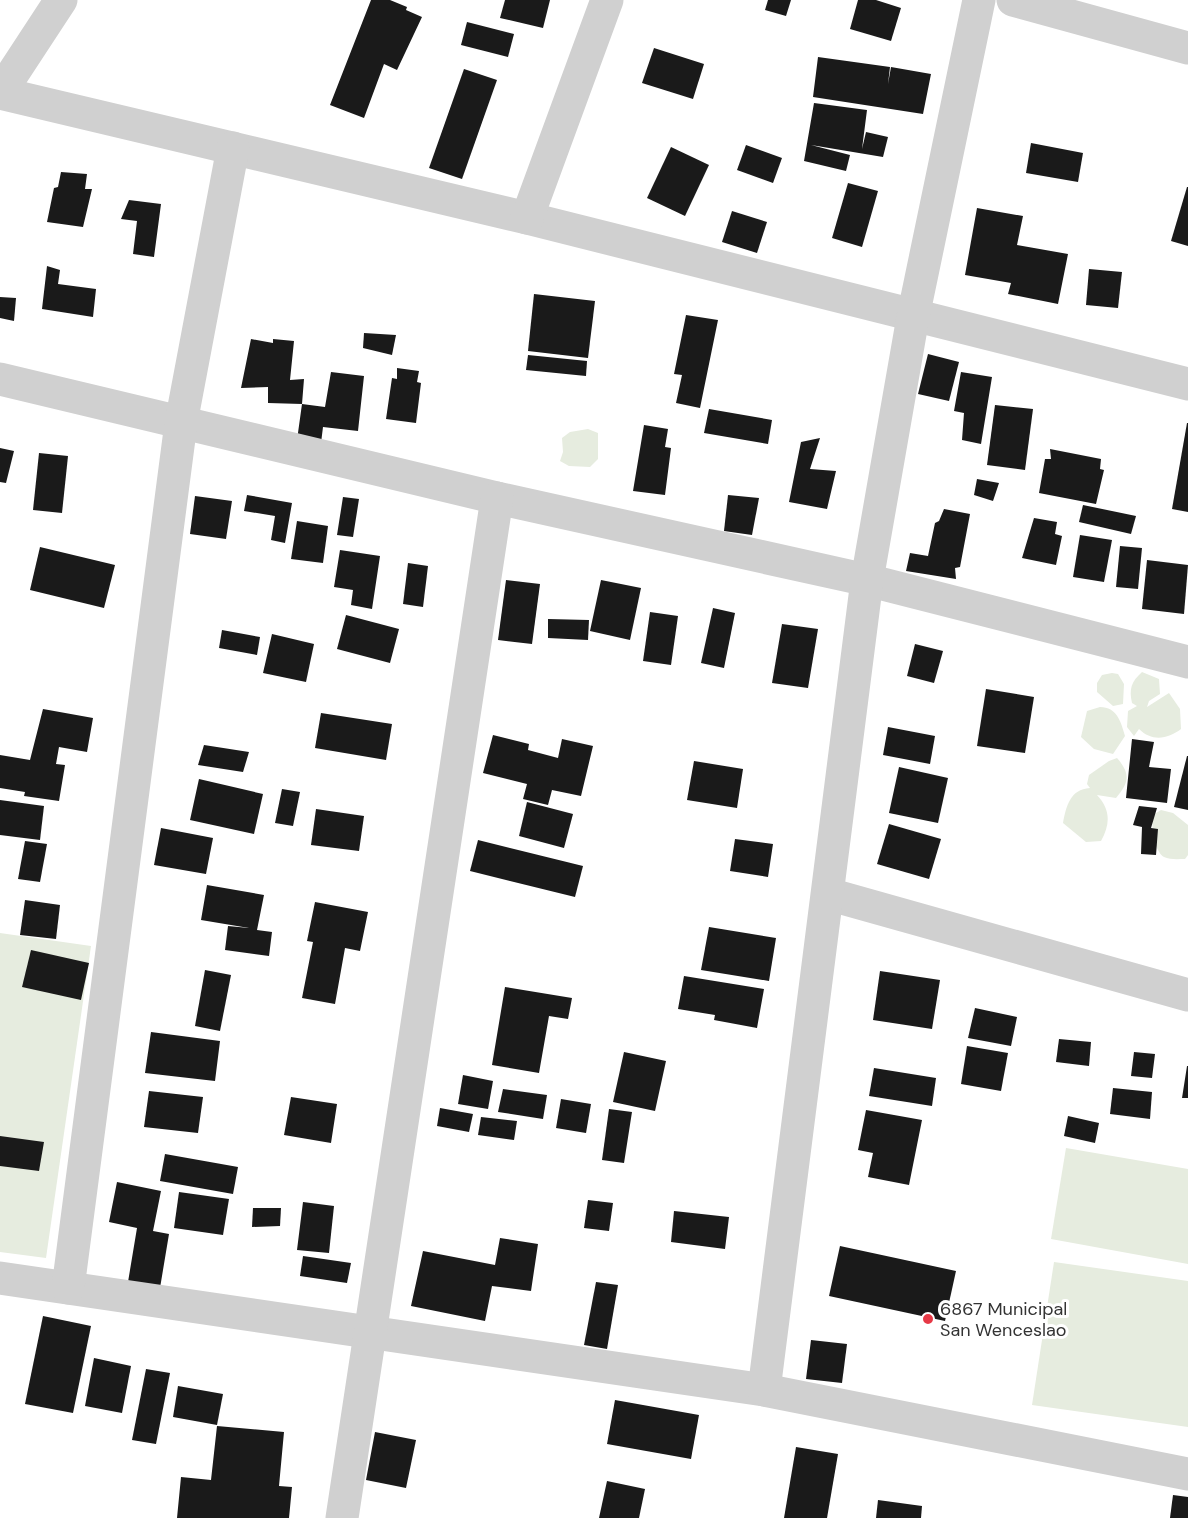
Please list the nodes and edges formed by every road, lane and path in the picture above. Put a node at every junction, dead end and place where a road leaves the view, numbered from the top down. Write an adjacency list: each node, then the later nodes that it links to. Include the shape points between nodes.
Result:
1 (62, 0): 6 (street, via 0,93)
2 (607, 0): 7 (street)
3 (979, 0): 8 (street)
4 (1013, 0): 5 (street)
5 (1188, 48)
6 (233, 148): 7 (street); 11 (street)
7 (527, 218): 8 (street)
8 (913, 317): 10 (street); 13 (street)
9 (0, 379): 11 (street)
10 (1188, 384)
11 (182, 423): 12 (street); 18 (street)
12 (497, 498): 13 (street); 19 (street)
13 (867, 580): 14 (street); 15 (street)
14 (1188, 662)
15 (828, 894): 16 (street); 20 (street)
16 (1188, 995)
17 (0, 1278): 18 (street)
18 (68, 1288): 19 (street)
19 (369, 1333): 20 (street); 22 (street)
20 (764, 1390): 21 (street)
21 (1188, 1474)
22 (342, 1518)

